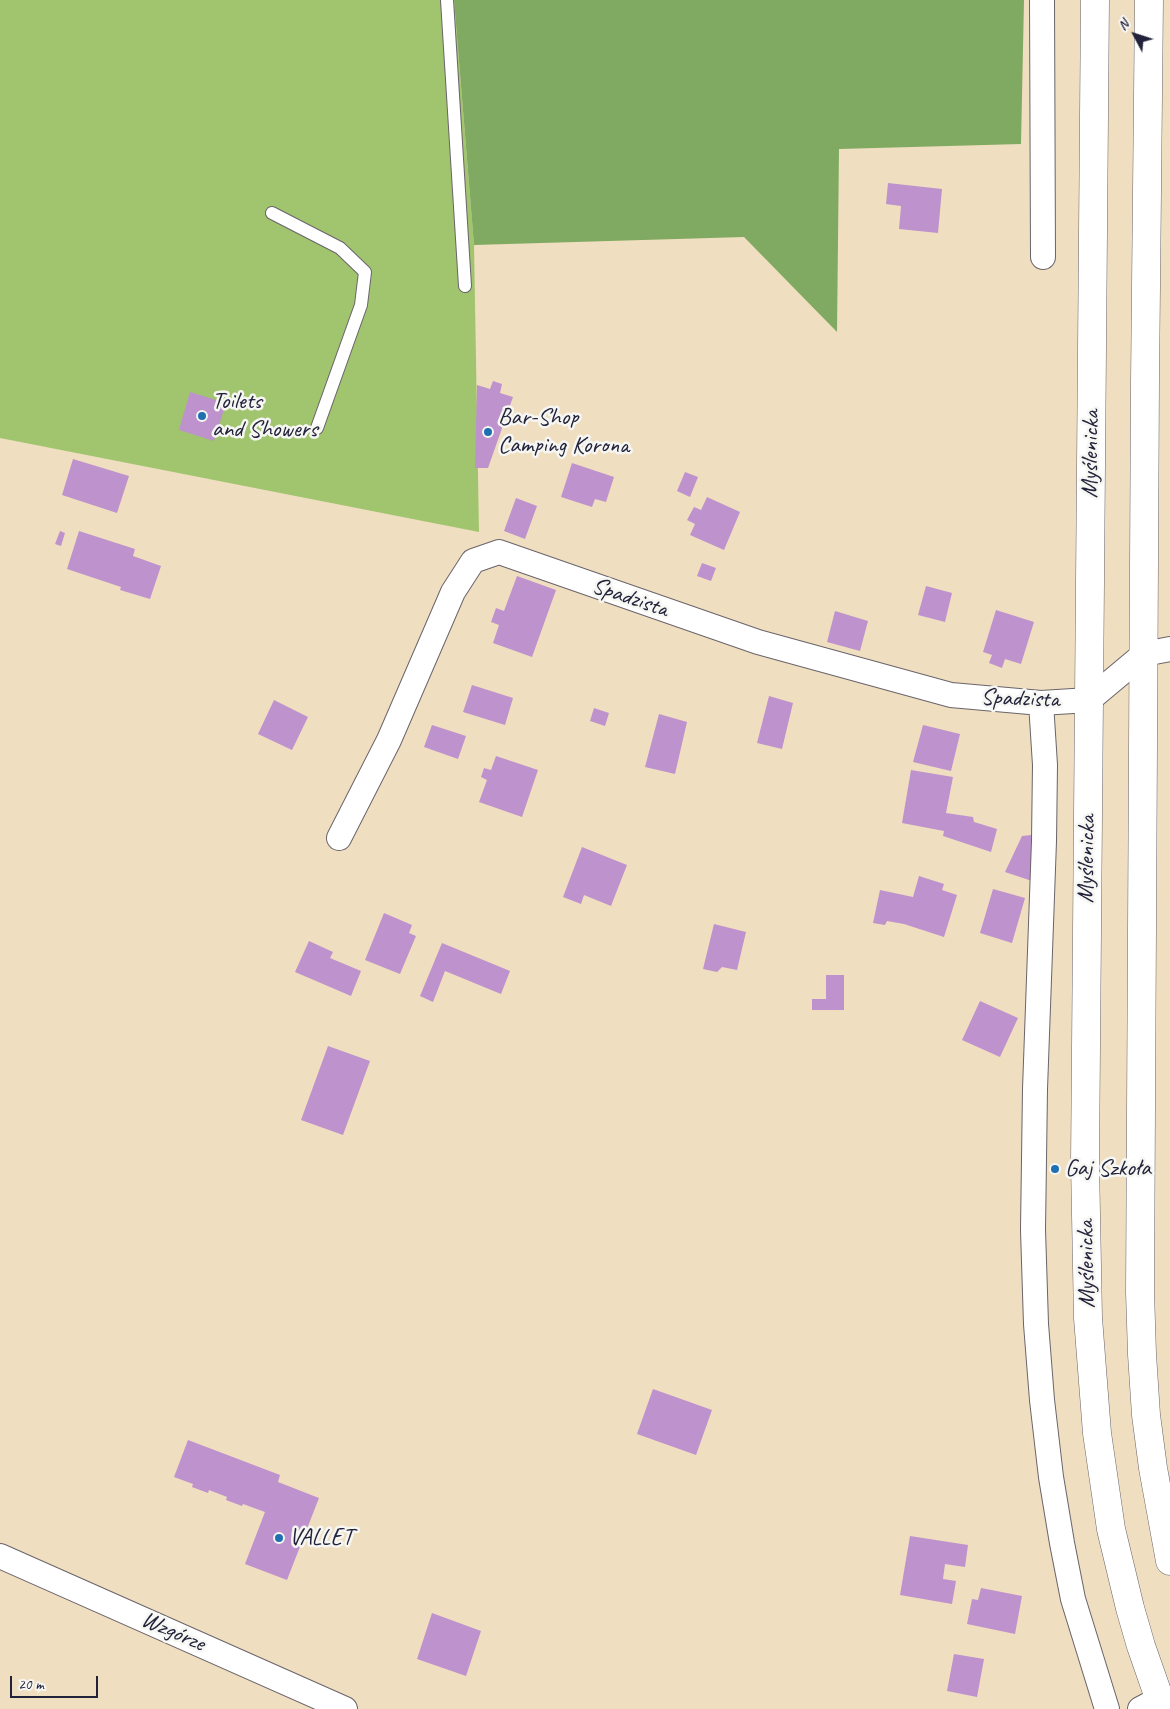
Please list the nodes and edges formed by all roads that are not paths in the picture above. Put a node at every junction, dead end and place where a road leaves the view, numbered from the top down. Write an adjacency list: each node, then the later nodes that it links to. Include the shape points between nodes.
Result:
1 (447, 0): 7 (lane)
2 (1042, 0): 6 (street)
3 (1095, 0): 10 (highway, Myślenicka)
4 (1149, 0): 9 (highway)
5 (272, 213): 8 (lane, via 340,248 365,272 361,305)
6 (1043, 257)
7 (465, 286)
8 (317, 428)
9 (1157, 652): 10 (street); 14 (highway, via 1140,1292 1146,1415)
10 (1089, 700): 11 (street, Spadzista); 15 (highway, Myślenicka, via 1085,1163 1092,1387 1118,1563)
11 (1041, 702): 12 (street, Spadzista, via 952,695 758,642 499,552 472,561 453,592 389,740); 17 (street, via 1045,774 1035,1089 1033,1230 1036,1324 1051,1477 1062,1544 1073,1599)
12 (339, 838)
13 (0, 1556): 16 (street, Wzgórze)
14 (1170, 1561)
15 (1154, 1706)
16 (345, 1709)
17 (1107, 1709)

